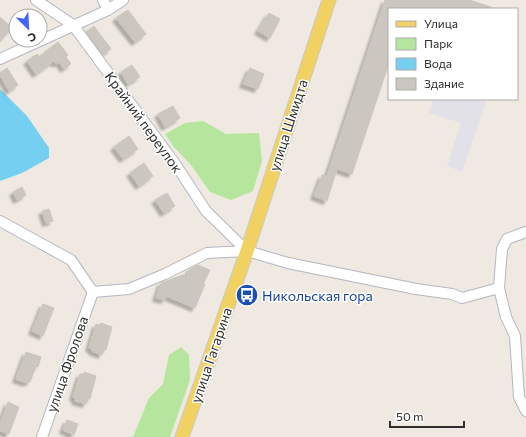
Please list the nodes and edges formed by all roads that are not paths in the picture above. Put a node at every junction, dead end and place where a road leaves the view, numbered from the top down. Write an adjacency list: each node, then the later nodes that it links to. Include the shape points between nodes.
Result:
1 (36, 0): 6 (street, Крайний переулок)
2 (103, 0): 5 (street)
3 (123, 0): 5 (street)
4 (329, 0): 10 (main road, улица Шмидта)
5 (108, 10): 6 (street)
6 (73, 25): 7 (street); 10 (street, Крайний переулок, via 176,165 206,211)
7 (0, 59)
8 (0, 221): 12 (street, via 71,260)
9 (526, 232): 11 (street, via 508,239 502,249)
10 (247, 251): 11 (street, via 288,263 462,298); 12 (street, via 207,253 129,289); 15 (main road, улица Гагарина)
11 (499, 288): 13 (street, via 506,317 515,336 519,397)
12 (93, 292): 14 (street, улица Фролова)
13 (526, 411)
14 (42, 437)
15 (182, 437)

